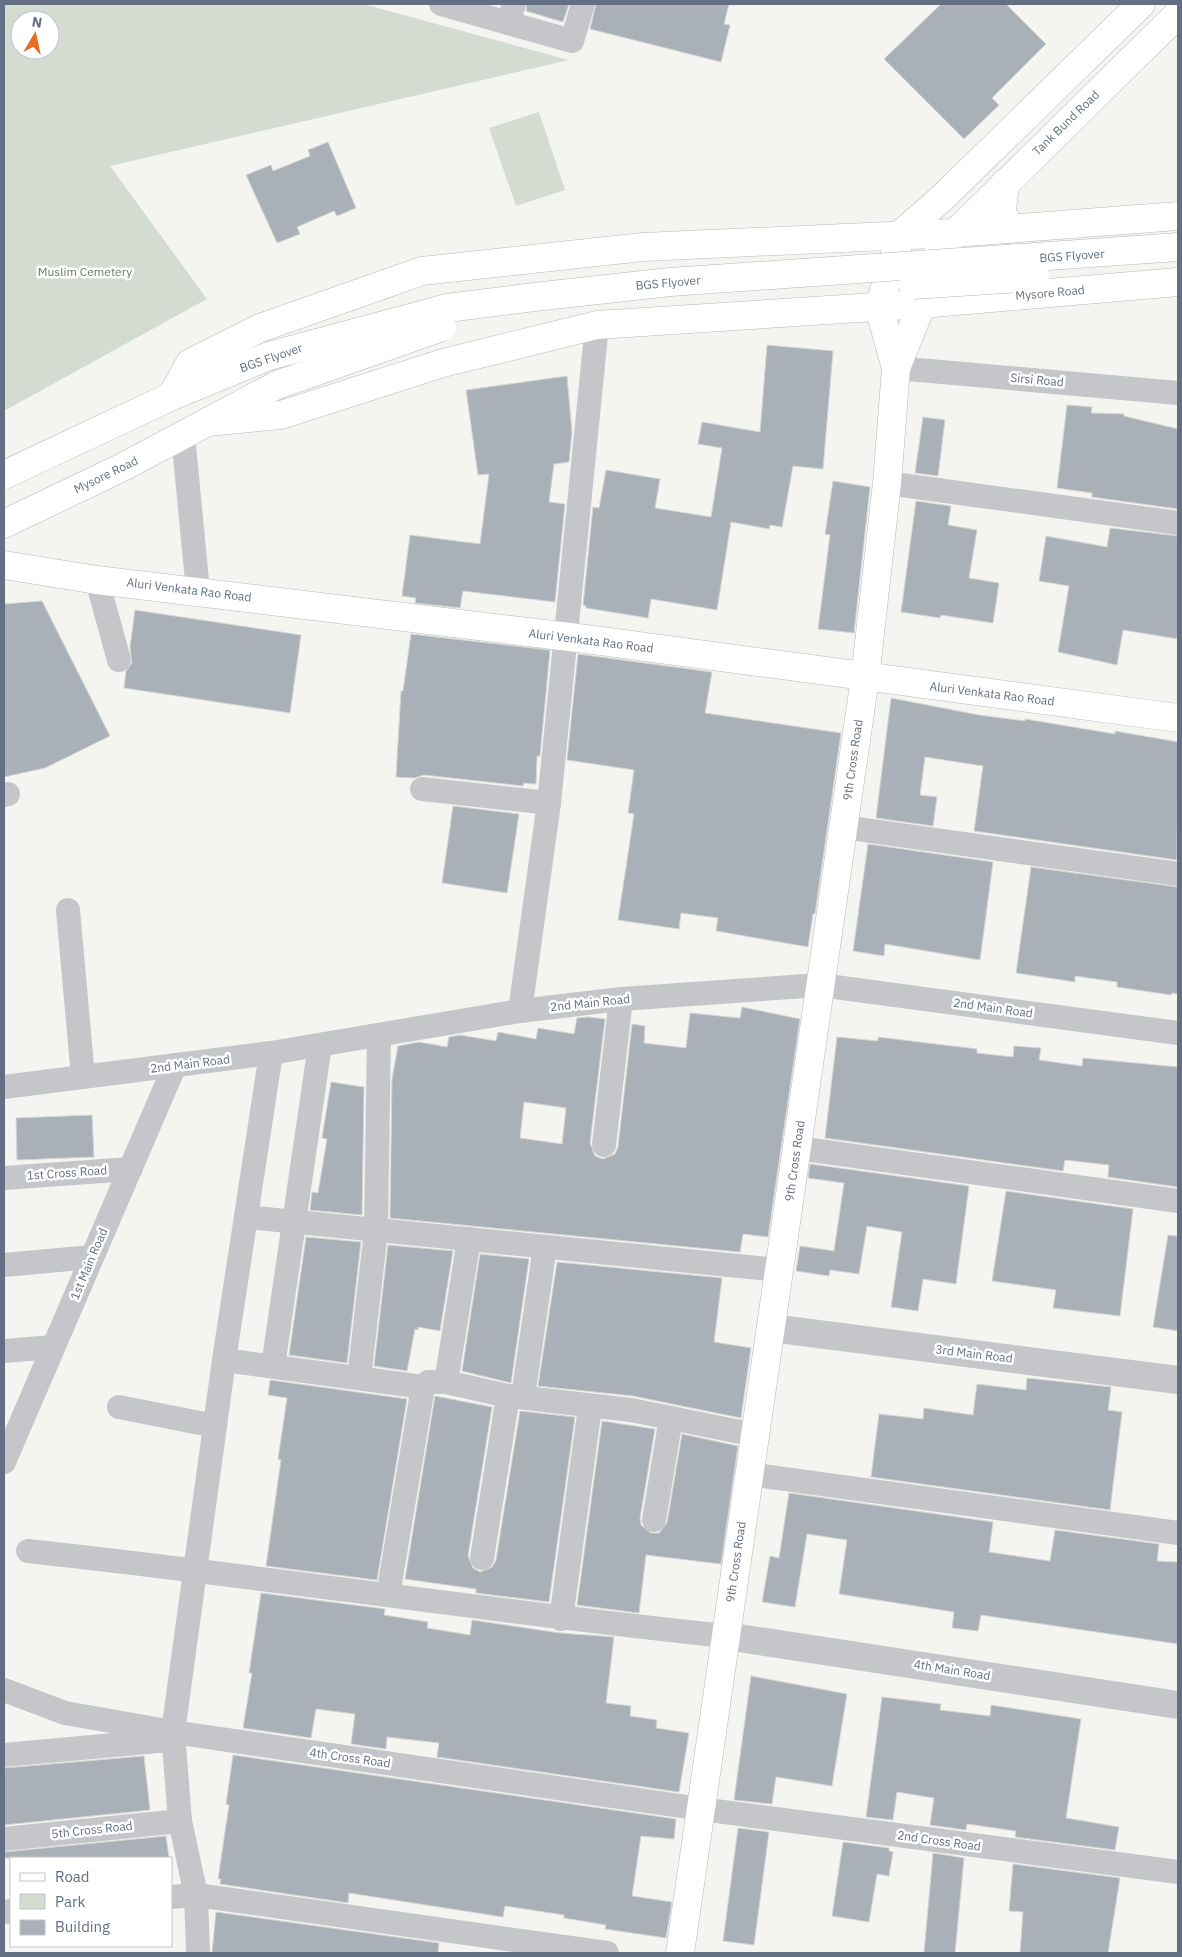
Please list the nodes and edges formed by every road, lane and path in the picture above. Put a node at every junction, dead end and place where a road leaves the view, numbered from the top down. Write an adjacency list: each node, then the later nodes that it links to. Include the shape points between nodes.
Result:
1 (446, 4): 4 (street)
2 (583, 4): 4 (street, via 572,41)
3 (1141, 4): 10 (main road)
4 (511, 14)
5 (1178, 14): 6 (main road, Tank Bund Road)
6 (1005, 183): 8 (main road, via 1002,211); 9 (main road, Tank Bund Road)
7 (1178, 216): 8 (main road)
8 (1008, 229): 9 (main road)
9 (954, 233): 10 (main road); 14 (main road, Tank Bund Road, via 939,249)
10 (901, 234): 15 (main road); 19 (main road, via 643,247 422,271 260,328 207,354 190,363)
11 (1178, 247): 19 (main road, BGS Flyover, bridge, via 670,282 447,308 269,356)
12 (1178, 264): 20 (main road, BGS Flyover, bridge, via 981,282 688,297 452,323 277,384)
13 (1178, 282): 14 (main road, Mysore Road)
14 (922, 304): 15 (main road, Mysore Road); 17 (main road, Tank Bund Road)
15 (880, 307): 16 (main road, Mysore Road); 17 (main road)
16 (597, 325): 20 (main road, Mysore Road, via 443,363 281,415); 28 (street)
17 (896, 368): 18 (street, Sirsi Road); 22 (main road, 9th Cross Road)
18 (1178, 393)
19 (172, 396): 21 (main road)
20 (195, 429): 24 (main road, Mysore Road); 27 (street)
21 (4, 475)
22 (888, 483): 23 (street); 30 (main road, 9th Cross Road)
23 (1178, 522)
24 (4, 524)
25 (4, 565): 26 (main road, Aluri Venkata Rao Road)
26 (97, 580): 27 (main road, Aluri Venkata Rao Road); 29 (street)
27 (198, 591): 28 (main road, Aluri Venkata Rao Road)
28 (567, 638): 30 (main road, Aluri Venkata Rao Road); 33 (street)
29 (119, 660)
30 (865, 678): 31 (main road, Aluri Venkata Rao Road); 34 (main road, 9th Cross Road)
31 (1178, 718)
32 (422, 789): 33 (street)
33 (549, 803): 39 (street)
34 (843, 828): 35 (street); 37 (main road, 9th Cross Road)
35 (1178, 874)
36 (68, 910): 45 (street)
37 (820, 985): 38 (street, 2nd Main Road); 40 (street, 2nd Main Road); 48 (main road, 9th Cross Road)
38 (621, 999): 39 (street, 2nd Main Road); 47 (street)
39 (520, 1011): 41 (street, 2nd Main Road)
40 (1178, 1032)
41 (379, 1035): 42 (street, 2nd Main Road); 54 (street)
42 (320, 1045): 43 (street, 2nd Main Road); 53 (street)
43 (271, 1054): 44 (street, 2nd Main Road); 52 (street)
44 (175, 1065): 45 (street, 2nd Main Road); 49 (street, 1st Main Road)
45 (83, 1077): 46 (street, 2nd Main Road)
46 (4, 1086)
47 (604, 1145)
48 (797, 1148): 51 (street); 59 (main road, 9th Cross Road)
49 (131, 1169): 50 (street, 1st Cross Road); 57 (street, 1st Main Road)
50 (4, 1178)
51 (1178, 1201)
52 (246, 1217): 53 (street); 63 (street)
53 (295, 1222): 54 (street); 64 (street)
54 (376, 1232): 55 (street); 65 (street)
55 (468, 1239): 56 (street); 67 (street)
56 (545, 1247): 59 (street); 69 (street)
57 (92, 1257): 58 (street); 61 (street, 1st Main Road)
58 (4, 1265)
59 (779, 1270): 60 (main road, 9th Cross Road)
60 (770, 1328): 66 (street, 3rd Main Road); 75 (main road, 9th Cross Road)
61 (54, 1347): 62 (street); 73 (street, 1st Main Road)
62 (4, 1351)
63 (224, 1360): 64 (street); 74 (street)
64 (274, 1366): 65 (street)
65 (359, 1378): 68 (street)
66 (1178, 1380)
67 (446, 1382): 68 (street, via 428,1382); 69 (street)
68 (423, 1387): 83 (street)
69 (515, 1396): 71 (street); 81 (street)
70 (119, 1407): 74 (street)
71 (590, 1407): 72 (street, via 631,1410); 84 (street)
72 (671, 1418): 75 (street); 78 (street)
73 (12, 1426): 76 (street, 1st Main Road)
74 (215, 1426): 82 (street)
75 (755, 1435): 77 (main road, 9th Cross Road)
76 (4, 1462)
77 (749, 1474): 79 (street); 85 (main road, 9th Cross Road)
78 (654, 1520)
79 (1178, 1533)
80 (28, 1551): 82 (street)
81 (482, 1558)
82 (195, 1569): 83 (street); 88 (street)
83 (388, 1595): 84 (street)
84 (561, 1619): 85 (street)
85 (726, 1636): 87 (street, 4th Main Road); 90 (main road, 9th Cross Road)
86 (4, 1690): 88 (street, 4th Cross Road, via 65,1713)
87 (1178, 1705)
88 (173, 1736): 89 (street); 90 (street, 4th Cross Road); 91 (street)
89 (4, 1755)
90 (700, 1809): 93 (street, 2nd Cross Road); 98 (main road, 9th Cross Road)
91 (180, 1821): 92 (street, 5th Cross Road); 94 (street)
92 (4, 1838)
93 (1178, 1872)
94 (196, 1895): 95 (street); 96 (street); 97 (street)
95 (172, 1897)
96 (198, 1953)
97 (607, 1953)
98 (680, 1953)

